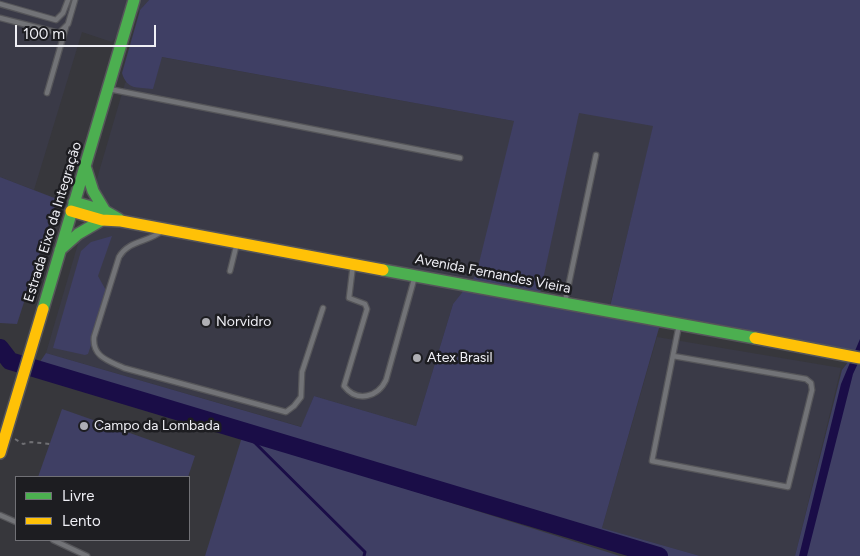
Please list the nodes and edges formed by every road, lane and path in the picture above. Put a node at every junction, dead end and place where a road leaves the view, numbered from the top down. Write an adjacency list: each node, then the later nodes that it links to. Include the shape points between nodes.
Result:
1 (68, 0): 4 (lane, via 56,20)
2 (75, 0): 6 (lane)
3 (134, 0): 7 (main road, Estrada Eixo da Integração)
4 (0, 4)
5 (0, 18): 6 (lane, via 53,34)
6 (68, 24): 8 (lane)
7 (108, 89): 10 (lane); 11 (main road, Estrada Eixo da Integração)
8 (47, 93)
9 (596, 155): 20 (lane)
10 (460, 158)
11 (85, 166): 12 (main road, Estrada Eixo da Integração); 13 (main road)
12 (72, 207): 13 (main road, Avenida Fernandes Vieira); 16 (main road, Estrada Eixo da Integração)
13 (104, 216): 14 (main road, Avenida Fernandes Vieira); 16 (main road)
14 (164, 229): 15 (main road, Avenida Fernandes Vieira); 21 (lane, via 155,237 126,247 119,257 94,337 94,347 101,358 124,368 286,412 301,396 302,372)
15 (237, 242): 17 (main road, Avenida Fernandes Vieira); 18 (lane)
16 (60, 250): 25 (main road, Estrada Eixo da Integração)
17 (353, 264): 19 (main road, Avenida Fernandes Vieira); 19 (lane, via 349,298 365,304 367,309 344,386 361,396 379,392 386,380)
18 (230, 271)
19 (415, 275): 20 (main road, Avenida Fernandes Vieira)
20 (565, 303): 22 (main road, Avenida Fernandes Vieira)
21 (322, 308)
22 (679, 324): 23 (lane); 24 (main road, Avenida Fernandes Vieira)
23 (673, 356): 23 (lane, via 652,461 788,487 811,383 806,379)
24 (856, 357)
25 (8, 426): 26 (path, via 17,442); 27 (main road, Estrada Eixo da Integração)
26 (50, 444)
27 (0, 453)
28 (0, 515): 29 (lane)
29 (15, 522)
30 (55, 541): 31 (lane)
31 (87, 556)

